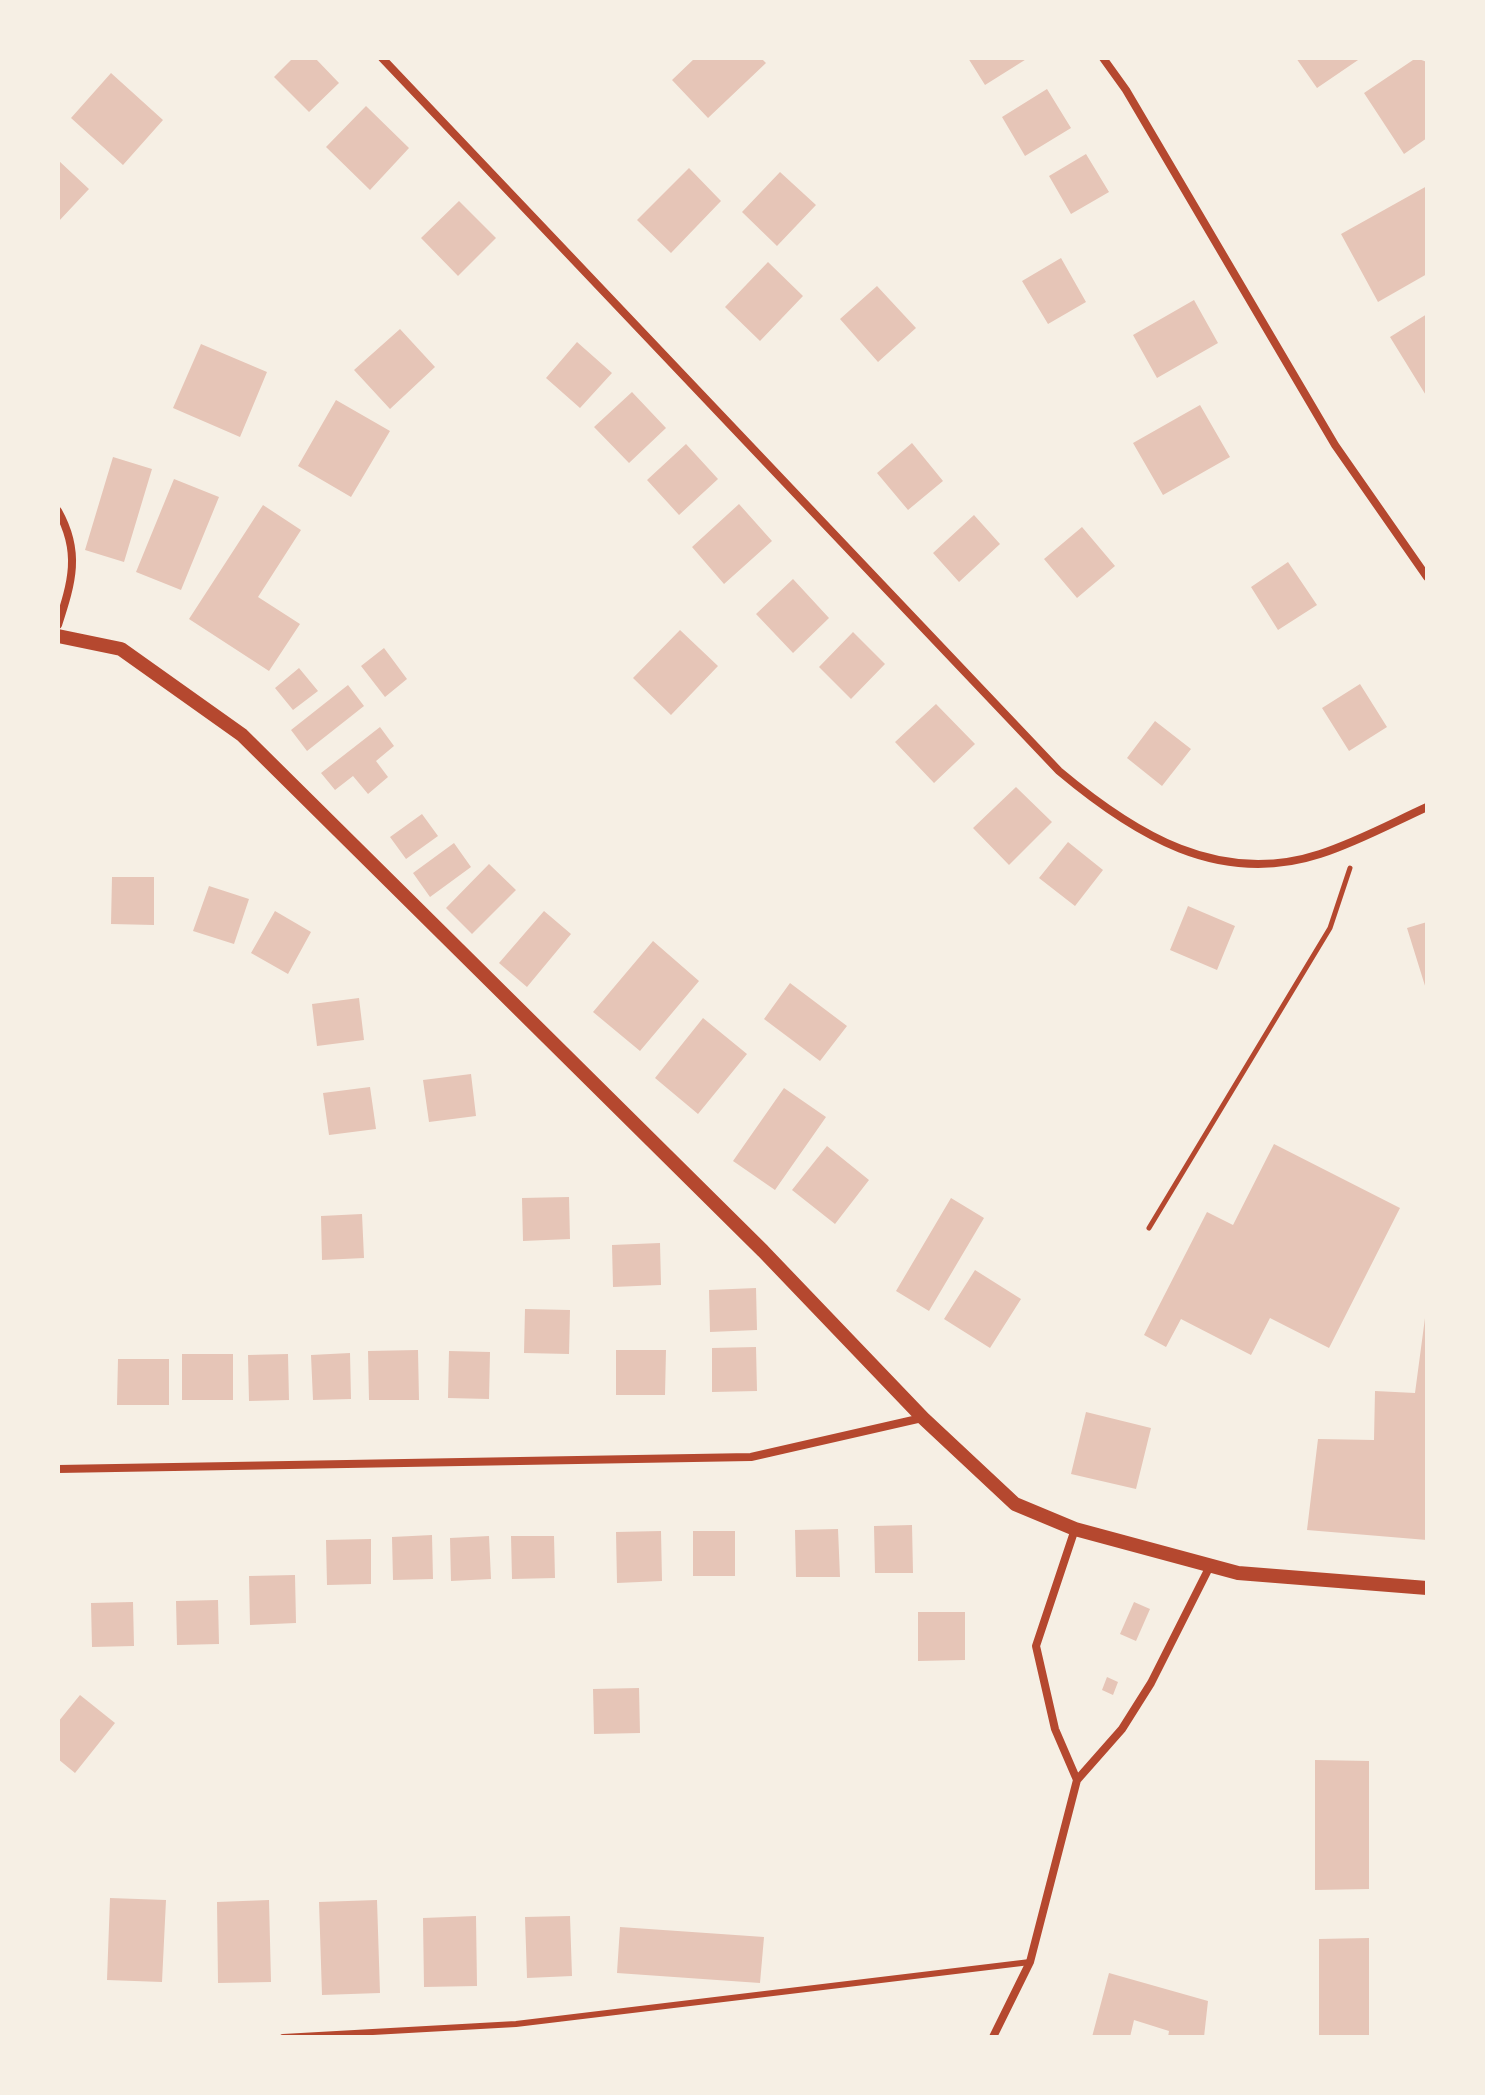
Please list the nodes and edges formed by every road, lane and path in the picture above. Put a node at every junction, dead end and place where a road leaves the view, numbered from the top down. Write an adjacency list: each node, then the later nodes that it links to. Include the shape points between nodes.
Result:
1 (382, 58): 8 (street, via 1059,771 1094,801 1135,830 1205,858 1260,865 1319,854)
2 (1103, 58): 4 (street, via 1335,445)
3 (58, 511): 5 (street, via 74,551)
4 (1427, 577)
5 (58, 625)
6 (58, 636): 10 (street, via 121,649 242,735 763,1251)
7 (1427, 807): 8 (street)
8 (1361, 836): 9 (path, via 1330,928)
9 (1149, 1228)
10 (923, 1418): 11 (street, via 751,1457); 12 (street, via 1015,1504)
11 (58, 1469)
12 (1075, 1529): 13 (street); 15 (street, via 1036,1646 1055,1729)
13 (1210, 1566): 14 (street, via 1238,1573); 15 (street, via 1151,1683 1122,1729)
14 (1427, 1588)
15 (1077, 1780): 16 (street)
16 (1030, 1962): 17 (lane, via 516,2024); 18 (street)
17 (283, 2037)
18 (993, 2037)

